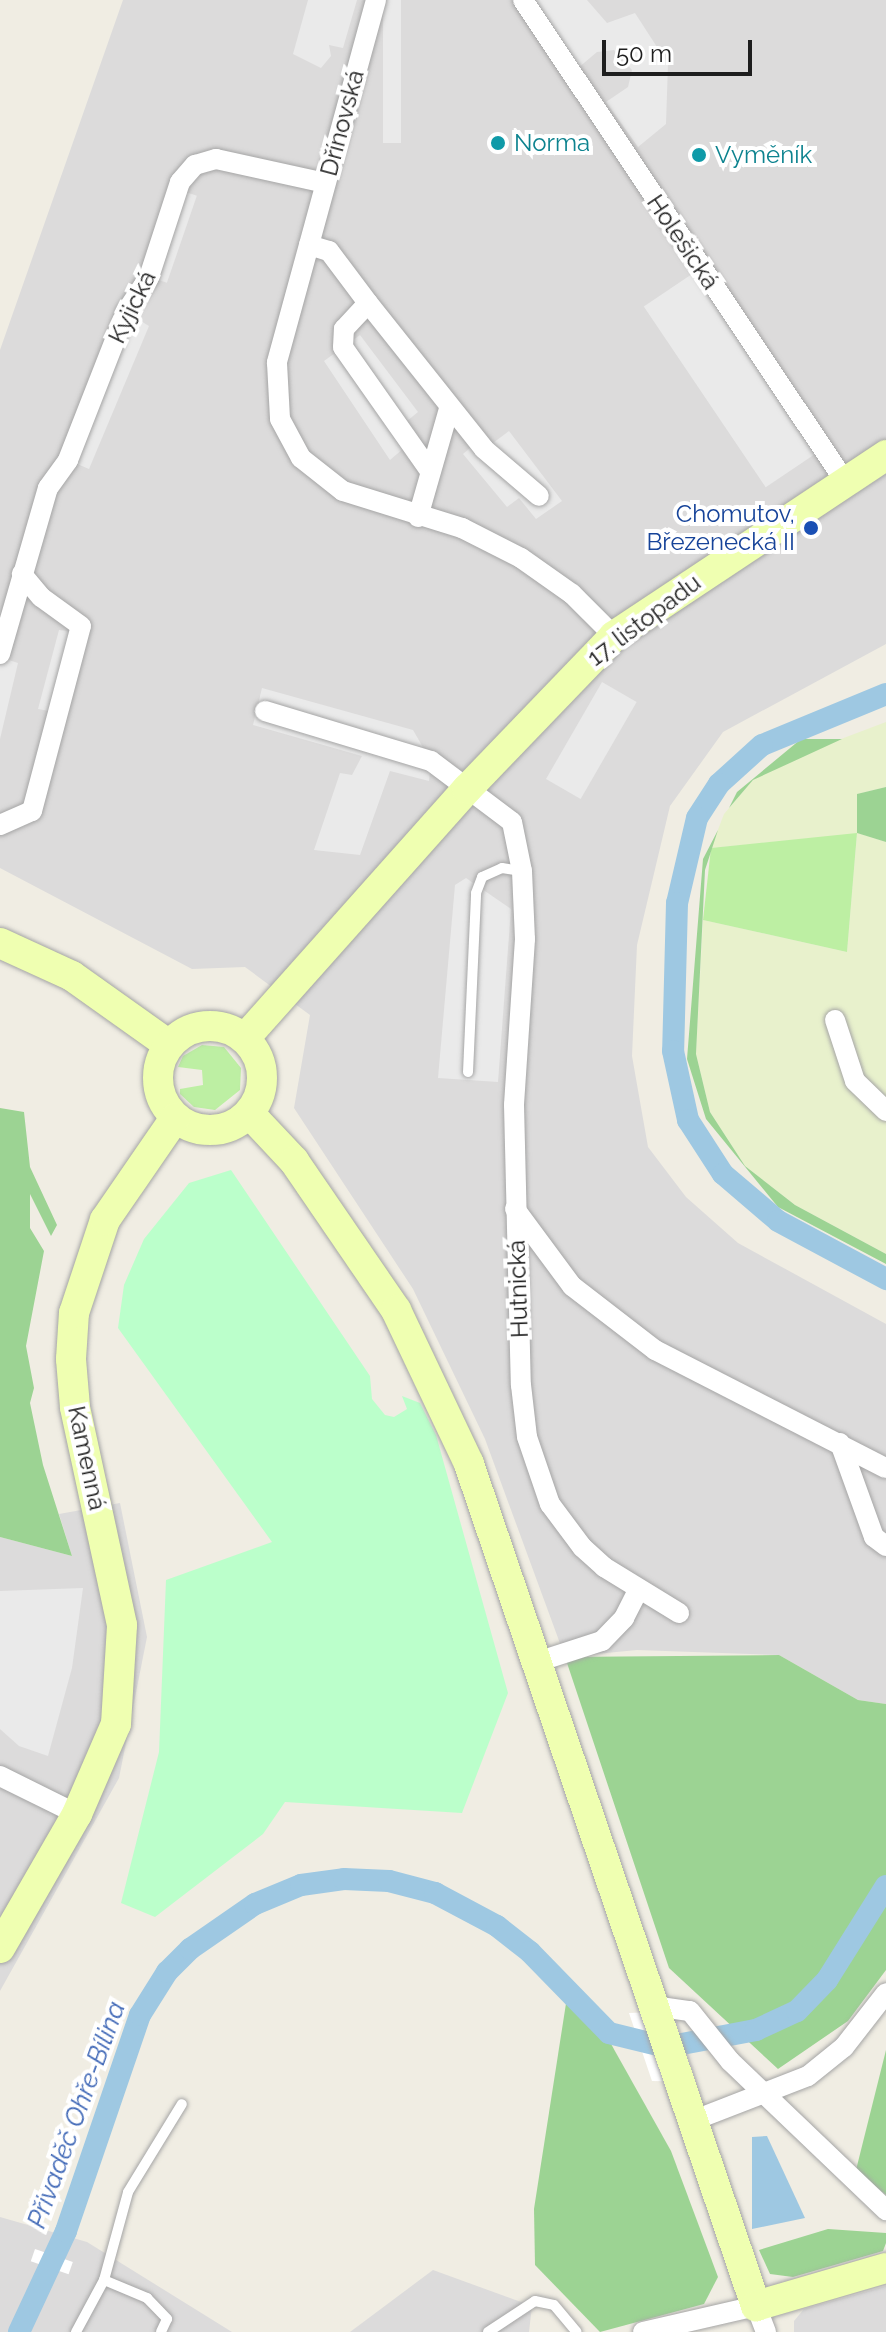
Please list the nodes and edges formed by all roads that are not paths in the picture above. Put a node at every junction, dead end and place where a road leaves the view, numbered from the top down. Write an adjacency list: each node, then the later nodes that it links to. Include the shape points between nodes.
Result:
1 (376, 0): 3 (street, Dřínovská)
2 (523, 0): 9 (street, Holešická)
3 (325, 183): 4 (street, Dřínovská); 12 (street, Kyjická, via 216,159 195,165 180,182 149,277 126,312 68,460 48,488)
4 (309, 245): 5 (street, via 329,251); 11 (street, Dřínovská, via 277,363 280,419 301,458 343,491)
5 (368, 303): 6 (street); 8 (street, via 344,329 343,347)
6 (449, 409): 8 (street); 10 (street, via 484,449)
7 (886, 455): 9 (street, 17. listopadu)
8 (430, 471): 11 (street)
9 (846, 483): 13 (street, 17. listopadu)
10 (539, 496)
11 (418, 517): 13 (street, Dřínovská, via 462,528 521,558 572,594)
12 (22, 574): 14 (street, Kyjická); 17 (street, via 41,597 81,626 32,811)
13 (614, 636): 16 (street, 17. listopadu)
14 (0, 654)
15 (265, 711): 16 (street, via 431,761)
16 (467, 789): 18 (street, via 512,822); 21 (street, 17. listopadu)
17 (0, 825)
18 (522, 871): 23 (lane, via 502,868 482,877 476,893); 27 (street, via 525,939 514,1105)
19 (0, 943): 22 (street, via 72,976)
20 (835, 1020): 24 (street, via 855,1081)
21 (245, 1038): 22 (street, via 214,1026 182,1033); 25 (street, via 262,1075)
22 (169, 1045): 26 (street, via 157,1074 158,1091)
23 (468, 1072)
24 (886, 1111)
25 (249, 1113): 26 (street, via 237,1124 213,1131); 33 (street, via 294,1161 355,1249 432,1380 469,1464)
26 (175, 1118): 35 (street, Kamenná, via 105,1220 74,1313 75,1407 122,1625 116,1724)
27 (515, 1209): 28 (street, Hutnická, via 572,1286 655,1350); 31 (street, Hutnická, via 521,1385 527,1437 541,1484 582,1547)
28 (840, 1443): 29 (street, Hutnická); 30 (street, via 874,1537)
29 (886, 1468)
30 (886, 1546)
31 (638, 1590): 32 (street, Hutnická); 33 (street, via 624,1618 602,1641)
32 (679, 1613)
33 (537, 1662): 38 (street)
34 (0, 1776): 35 (street)
35 (77, 1814): 36 (street, Kamenná)
36 (0, 1948)
37 (886, 1993): 39 (street, via 834,2057)
38 (653, 2006): 39 (street, via 690,2011 730,2061); 41 (street)
39 (768, 2095): 41 (street); 42 (street)
40 (182, 2104): 44 (lane, via 128,2192)
41 (692, 2121): 45 (street)
42 (886, 2210)
43 (886, 2268): 45 (street)
44 (104, 2280): 46 (lane); 47 (lane, via 147,2298 167,2319)
45 (761, 2319): 50 (street)
46 (76, 2332)
47 (161, 2332)
48 (488, 2332): 49 (lane, via 535,2301 554,2305)
49 (577, 2332)
50 (643, 2332)

